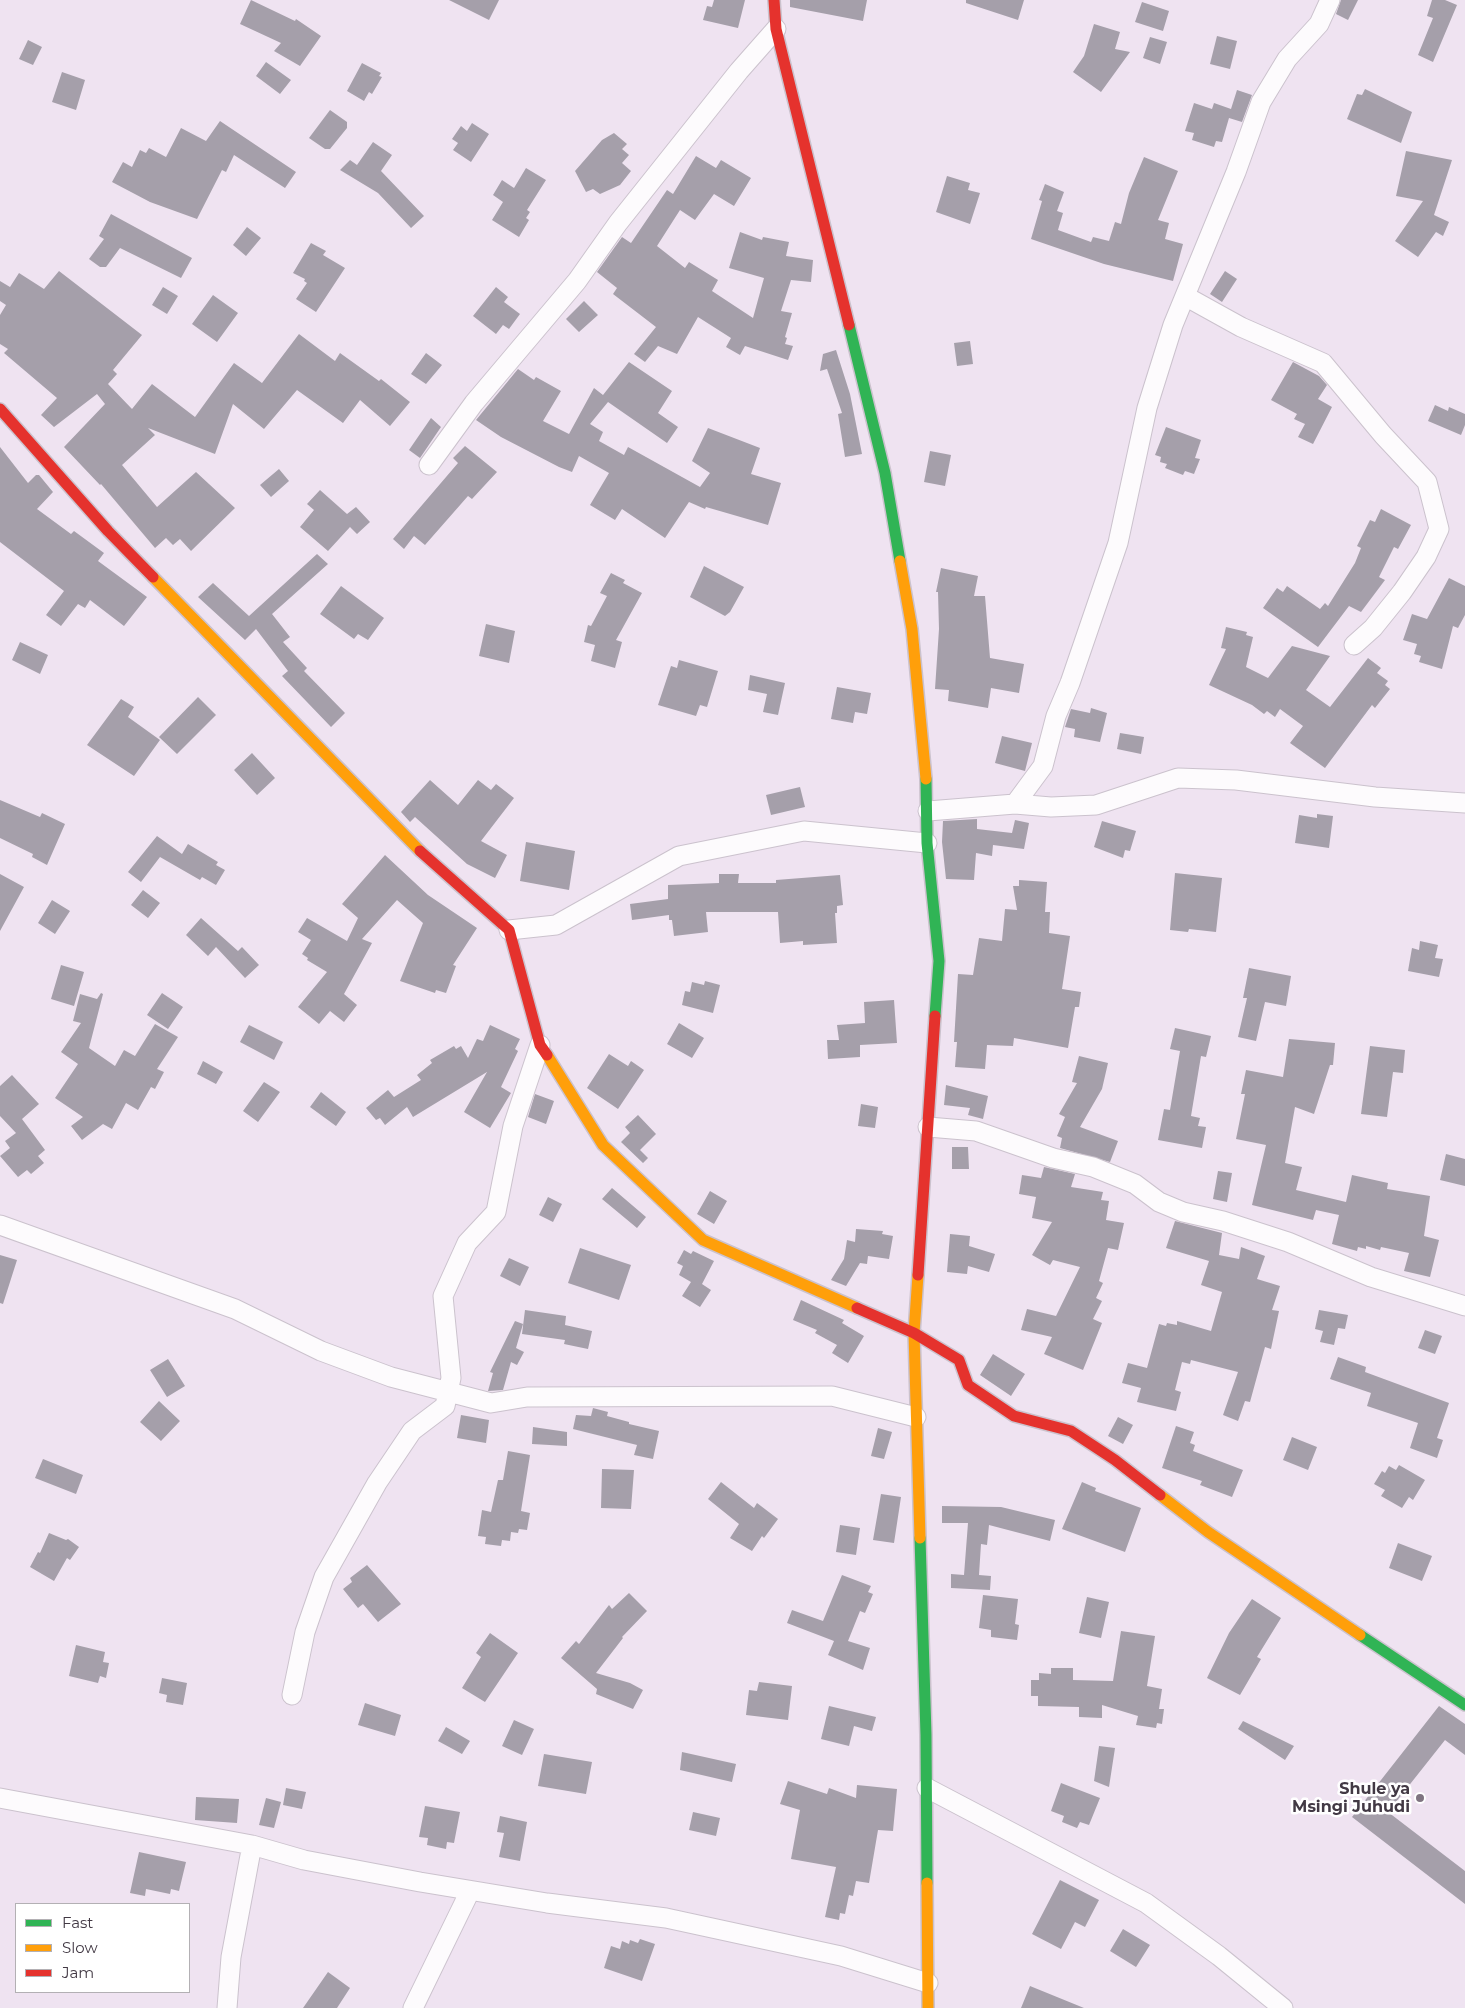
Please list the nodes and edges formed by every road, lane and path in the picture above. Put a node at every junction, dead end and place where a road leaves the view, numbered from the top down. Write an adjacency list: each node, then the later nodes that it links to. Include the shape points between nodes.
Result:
1 (774, 0): 3 (street)
2 (1330, 0): 4 (street, via 1319,24 1287,59 1261,102)
3 (776, 29): 6 (street, via 618,223 577,281 474,403); 10 (street, via 885,473 912,629)
4 (1186, 296): 7 (street, via 1241,327 1323,363 1427,482 1439,529 1426,557 1402,592); 9 (street, via 1173,325 1147,408 1118,543 1056,716 1042,766)
5 (0, 409): 12 (street, via 108,531 402,835)
6 (430, 465)
7 (1354, 645)
8 (1465, 803): 9 (street, via 1375,797 1236,780 1178,778 1096,804 1051,807)
9 (1015, 804): 10 (street)
10 (928, 811): 11 (street)
11 (927, 843): 12 (street, via 804,832 679,856 556,925); 14 (street, via 939,961)
12 (509, 930): 13 (street)
13 (540, 1045): 17 (street, via 603,1145 703,1240); 18 (street, via 513,1126 496,1212 467,1243 443,1296 451,1378)
14 (928, 1127): 16 (street, via 976,1131 1053,1158 1093,1167 1135,1184 1159,1202 1183,1212 1288,1242 1371,1277); 17 (street)
15 (0, 1225): 18 (street, via 235,1309 321,1351 391,1377)
16 (1465, 1306)
17 (914, 1333): 19 (street); 21 (street, via 959,1360 968,1385 1014,1416 1071,1431 1115,1460 1208,1532)
18 (448, 1393): 19 (street, via 491,1403 527,1396 832,1396); 20 (street, via 446,1406 412,1430 324,1577 305,1632)
19 (916, 1417): 22 (street)
20 (292, 1695)
21 (1465, 1705)
22 (927, 1788): 26 (street); 30 (street, via 1146,1903 1219,1956)
23 (0, 1798): 24 (street)
24 (252, 1845): 25 (street, via 304,1860); 27 (street, via 231,1957)
25 (470, 1890): 26 (street, via 666,1918 841,1956); 28 (street)
26 (928, 1983): 29 (street)
27 (227, 2008)
28 (413, 2008)
29 (928, 2008)
30 (1282, 2008)

